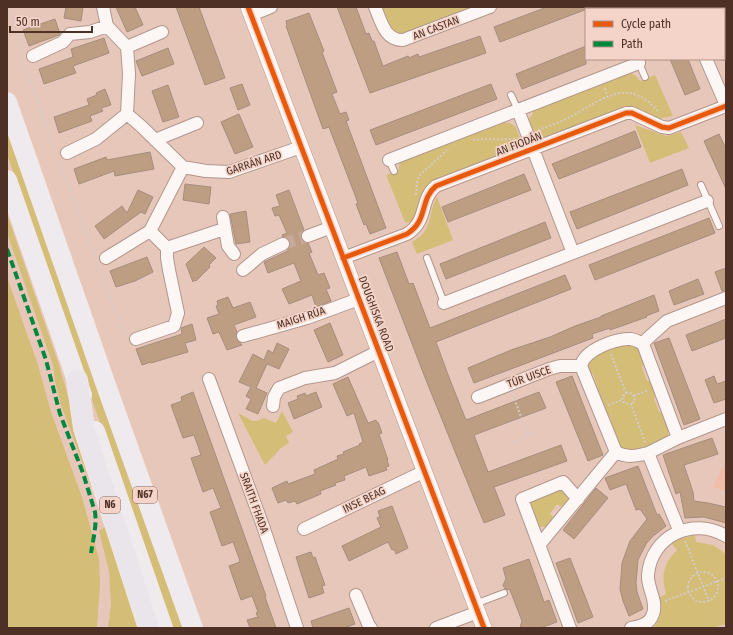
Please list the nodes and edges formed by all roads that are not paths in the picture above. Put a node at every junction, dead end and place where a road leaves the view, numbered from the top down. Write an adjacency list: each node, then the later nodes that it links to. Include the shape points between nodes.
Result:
1 (104, 7): 6 (street)
2 (271, 7): 5 (street)
3 (375, 7): 4 (street, AN CASTAN, via 385,31 399,41)
4 (490, 7)
5 (249, 11): 20 (street, DOUGHISKA ROAD)
6 (107, 26): 8 (street); 9 (street, via 90,32 70,34 64,42)
7 (162, 32): 8 (street)
8 (127, 47): 17 (street)
9 (27, 59)
10 (706, 60): 15 (street, AN FIODÁN)
11 (639, 63): 12 (lane); 16 (street)
12 (645, 77)
13 (511, 95): 16 (lane)
14 (7, 102): 67 (main road, N67)
15 (726, 106): 21 (street, AN FIODÁN, via 669,128 626,113)
16 (518, 110): 21 (street, AN FIODÁN); 23 (street)
17 (127, 114): 19 (street); 22 (street, via 96,139)
18 (197, 123): 19 (street)
19 (155, 140): 24 (street)
20 (302, 147): 24 (street, GARRÁN ARD, via 229,172 206,172); 29 (street, DOUGHISKA ROAD)
21 (533, 150): 34 (street, AN FIODÁN); 36 (street, AN FIODÁN, via 436,186 431,191 418,225 413,230)
22 (66, 153)
23 (391, 165)
24 (183, 167): 30 (street)
25 (7, 180): 49 (main road, N67)
26 (701, 185): 27 (lane)
27 (708, 201): 28 (lane); 34 (street)
28 (719, 226)
29 (332, 227): 31 (street); 36 (street, DOUGHISKA ROAD)
30 (150, 231): 33 (street); 38 (street)
31 (308, 236)
32 (283, 244): 39 (street, via 262,254)
33 (168, 248): 35 (street, via 224,223 228,246); 44 (street, via 167,258 177,320 174,326)
34 (573, 252): 42 (street)
35 (234, 254)
36 (343, 258): 41 (street, DOUGHISKA ROAD)
37 (427, 258): 42 (lane)
38 (99, 259)
39 (243, 270)
40 (726, 298): 45 (street, via 667,321)
41 (359, 299): 43 (street, MAIGH RÚA, via 307,318); 46 (street, DOUGHISKA ROAD)
42 (444, 303)
43 (243, 336)
44 (136, 339)
45 (643, 344): 47 (street, via 630,339 616,341 587,355); 53 (street)
46 (379, 351): 51 (street, via 336,372 305,378 279,388); 56 (street, DOUGHISKA ROAD)
47 (581, 366): 50 (street, TÚR UISCE, via 549,369); 55 (street)
48 (209, 379): 68 (street, SRAITH FHADA)
49 (76, 380): 65 (highway, N6, via 84,428); 66 (main road, N67)
50 (478, 397)
51 (273, 406)
52 (726, 419): 53 (street)
53 (678, 438): 54 (street)
54 (647, 448): 55 (street, via 639,456); 59 (street)
55 (616, 452): 57 (street)
56 (425, 471): 58 (street, INSE BEAG); 64 (street, DOUGHISKA ROAD)
57 (578, 498): 61 (street); 61 (street, via 567,481 522,499)
58 (304, 529)
59 (680, 530): 60 (street, via 701,528); 73 (street, via 662,543 650,565 648,576 654,605 653,615 644,625)
60 (726, 536)
61 (540, 544): 72 (street)
62 (504, 593): 64 (lane)
63 (356, 595): 69 (street)
64 (477, 608): 70 (street); 71 (street, DOUGHISKA ROAD)
65 (149, 628)
66 (164, 628)
67 (193, 628)
68 (298, 628)
69 (371, 628)
70 (436, 628)
71 (484, 628)
72 (570, 628)
73 (631, 628)

